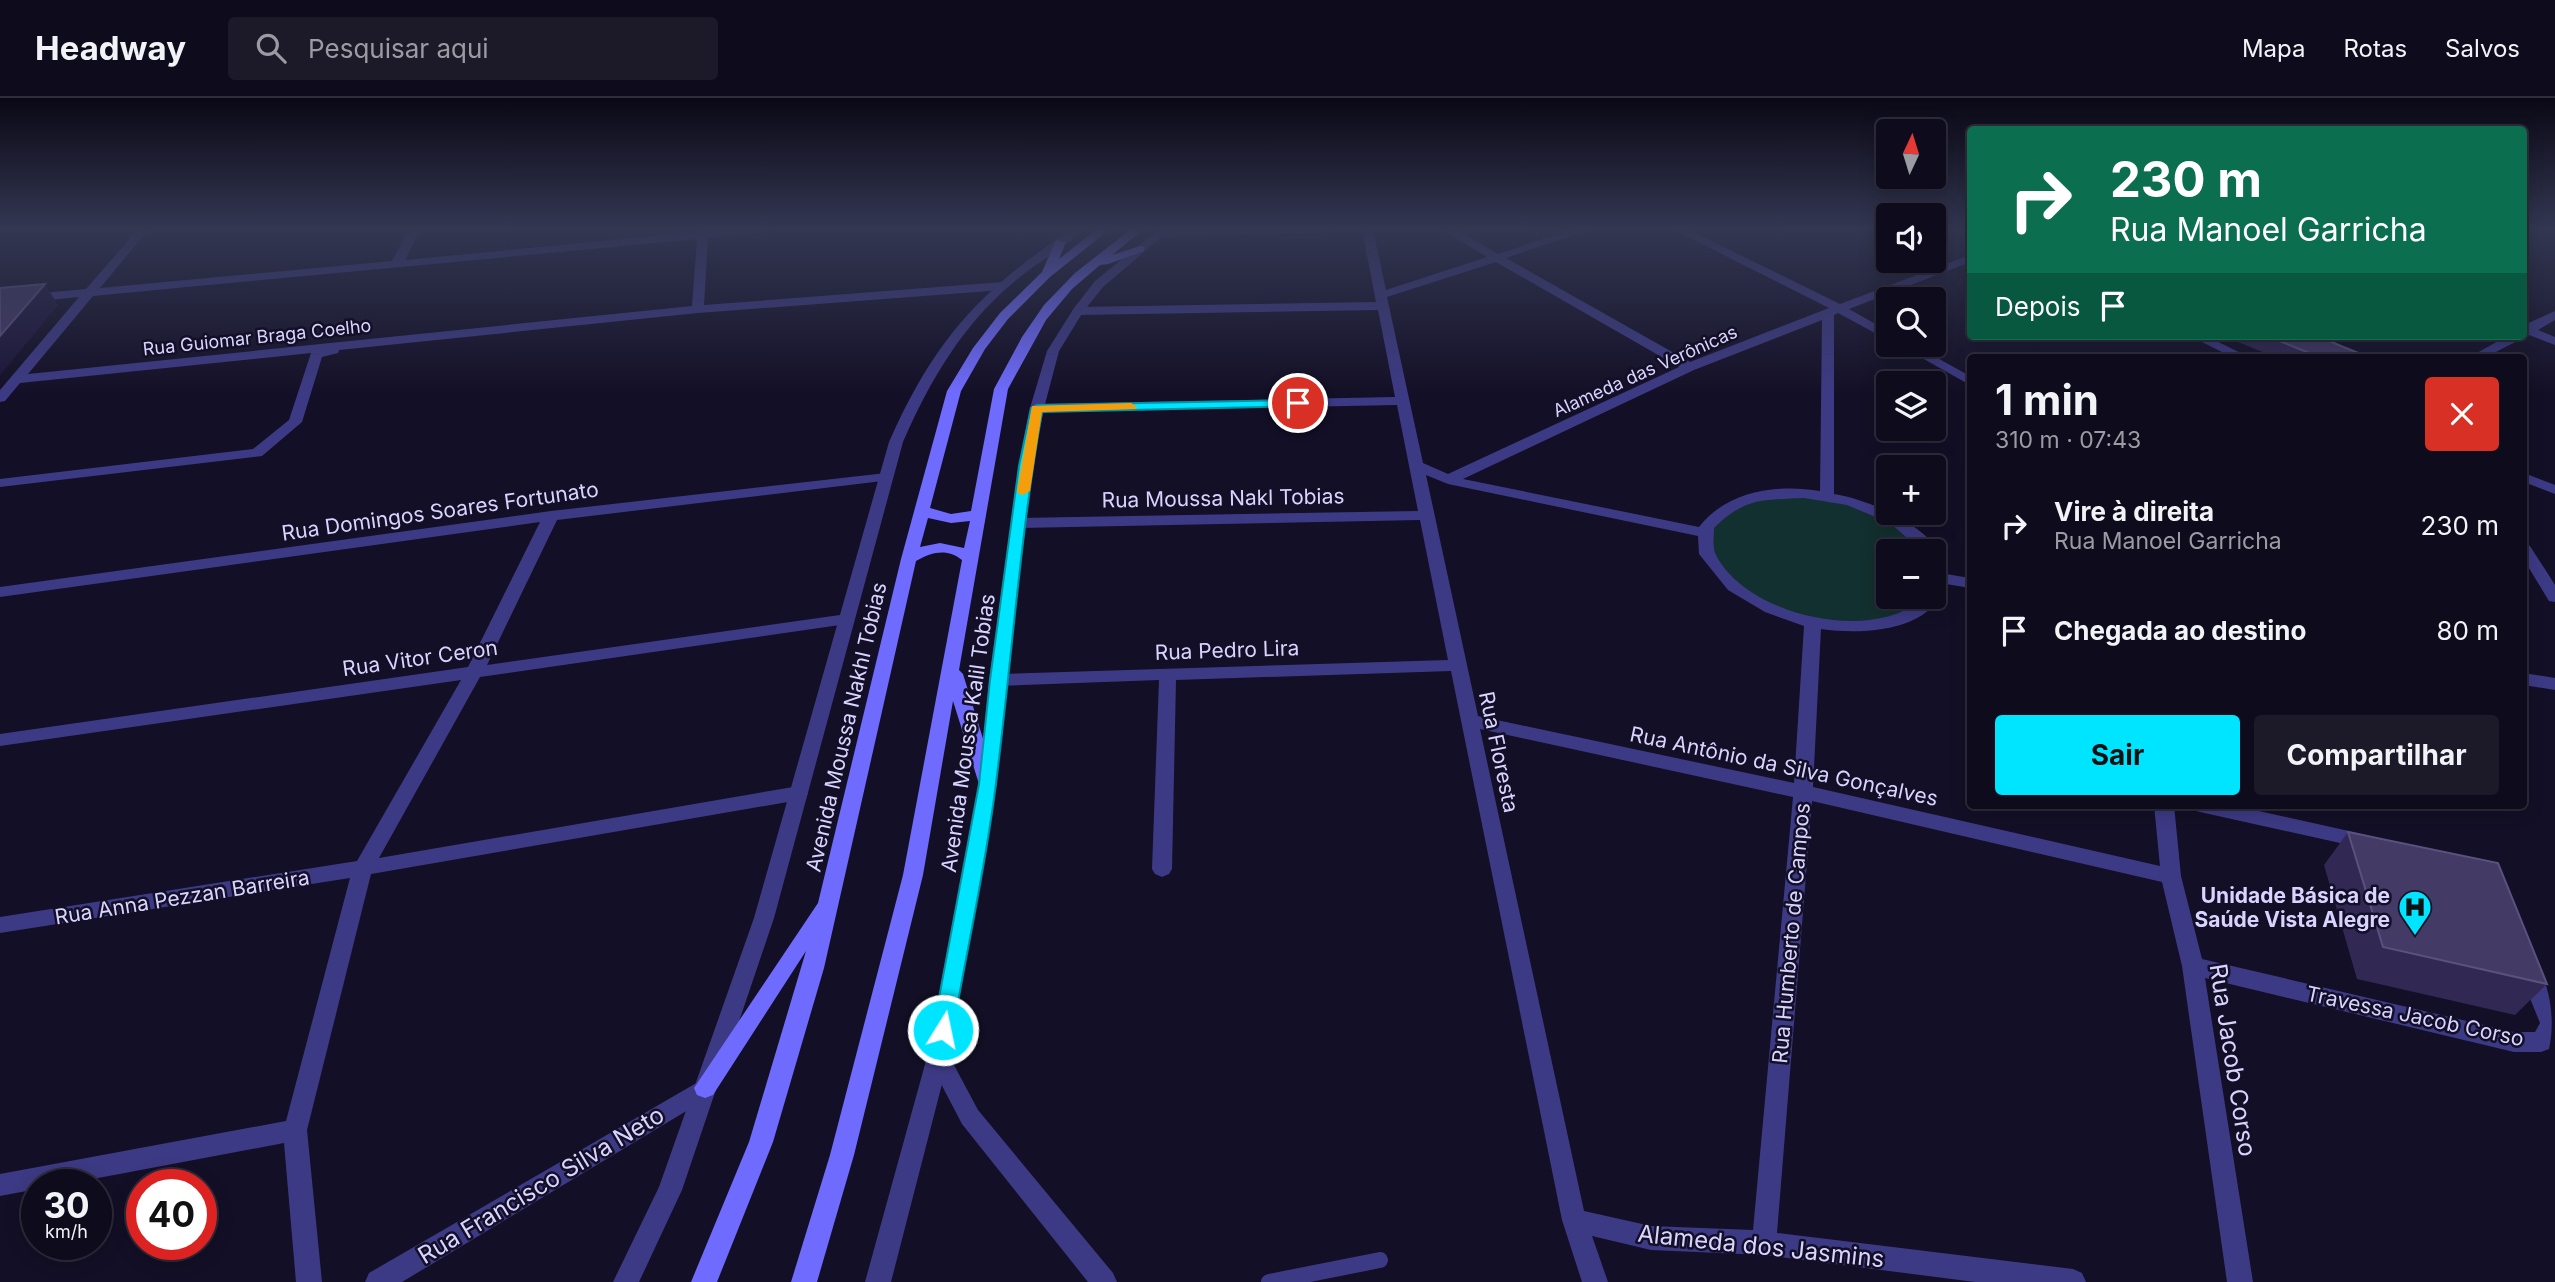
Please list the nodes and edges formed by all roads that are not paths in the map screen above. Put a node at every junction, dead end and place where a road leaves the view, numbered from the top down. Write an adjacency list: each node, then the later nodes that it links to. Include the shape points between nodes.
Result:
1 (96, 284): 13 (street)
2 (185, 284): 13 (street)
3 (699, 284): 16 (street)
4 (1037, 284): 43 (main road, Avenida Moussa Nakhl Tobias, via 995,327 954,391)
5 (1072, 284): 44 (main road, via 1023,344 1001,389)
6 (1099, 284): 18 (street, Avenida Moussa Kalil Tobias)
7 (1379, 284): 14 (street, Rua Floresta)
8 (1425, 284): 14 (street)
9 (1543, 284): 30 (street)
10 (1783, 284): 17 (street)
11 (1901, 284): 17 (street, Alameda das Verônicas)
12 (1003, 286): 16 (street, Rua Guiomar Braga Coelho); 37 (street, via 948,345 917,393 895,442)
13 (88, 294): 15 (street); 31 (street)
14 (1382, 300): 18 (street); 34 (street, Rua Floresta)
15 (0, 301)
16 (698, 309): 26 (street, Rua Guiomar Braga Coelho)
17 (1833, 310): 20 (street); 30 (street, Alameda das Verônicas); 42 (street)
18 (1078, 311): 35 (street, Avenida Moussa Kalil Tobias, via 1053,351)
19 (2555, 315): 21 (street)
20 (1876, 330)
21 (2527, 330)
22 (2527, 333): 25 (street)
23 (2205, 340): 27 (street)
24 (2508, 340): 28 (street)
25 (2555, 341)
26 (354, 345): 31 (street, Rua Guiomar Braga Coelho); 40 (street, via 316,355 295,422 257,453)
27 (2236, 354)
28 (2482, 354)
29 (1927, 357): 32 (street)
30 (1689, 367): 39 (street, Alameda das Verônicas)
31 (16, 379): 33 (street)
32 (1967, 379)
33 (0, 398)
34 (1403, 401): 35 (street); 36 (street, Rua Floresta)
35 (1037, 408): 47 (street, Avenida Moussa Kalil Tobias)
36 (1416, 466): 39 (street); 45 (street, Rua Floresta)
37 (886, 477): 46 (street, Rua Domingos Soares Fortunato); 58 (street)
38 (2527, 478): 41 (street)
39 (1448, 480): 48 (street)
40 (0, 483)
41 (2555, 490)
42 (1827, 494): 48 (street, via 1792,491 1733,502 1714,515); 49 (street, via 1894,518)
43 (922, 510): 44 (main road, via 954,520); 51 (main road, Avenida Moussa Nakhl Tobias)
44 (980, 513): 52 (main road)
45 (1427, 515): 47 (street, Rua Moussa Nakl Tobias); 60 (street, Rua Floresta)
46 (551, 516): 55 (street, Rua Domingos Soares Fortunato); 62 (street)
47 (1020, 523): 65 (street, Avenida Moussa Kalil Tobias)
48 (1704, 533): 59 (street, via 1706,554 1719,575 1743,595)
49 (1921, 539)
50 (2527, 554): 56 (street)
51 (909, 559): 52 (main road, via 923,550 948,547); 78 (main road, Avenida Moussa Nakhl Tobias)
52 (970, 559): 61 (main road)
53 (1946, 579): 54 (street)
54 (1967, 582)
55 (0, 592)
56 (2555, 597)
57 (1920, 609): 59 (street, via 1888,623 1852,627)
58 (847, 619): 62 (street, Rua Vitor Ceron); 71 (street)
59 (1813, 622): 70 (street, Rua Humberto de Campos)
60 (1458, 665): 63 (street, Rua Pedro Lira); 67 (street, Rua Floresta)
61 (952, 669): 69 (main road); 93 (main road, via 913,875 842,1155)
62 (474, 673): 68 (street, Rua Vitor Ceron); 75 (street)
63 (1168, 674): 65 (street, Rua Pedro Lira); 76 (street)
64 (2527, 679): 66 (street)
65 (998, 680): 69 (street, Avenida Moussa Kalil Tobias)
66 (2555, 684)
67 (1469, 720): 70 (street, Rua Antônio da Silva Gonçalves); 86 (street, Rua Floresta)
68 (0, 740)
69 (988, 784): 82 (street, Avenida Moussa Kalil Tobias)
70 (1803, 792): 77 (street, Rua Antônio da Silva Gonçalves); 87 (street, Rua Humberto de Campos)
71 (799, 793): 75 (street, Rua Anna Pezzan Barreira); 83 (street, via 764,918)
72 (2164, 809): 77 (street, Rua Jacob Corso)
73 (2218, 809): 74 (street)
74 (2386, 847)
75 (363, 868): 79 (street, Rua Anna Pezzan Barreira); 84 (street)
76 (1161, 869)
77 (2171, 876): 81 (street, Rua Jacob Corso)
78 (830, 899): 83 (main road); 92 (main road, Avenida Moussa Nakhl Tobias, via 761,1142)
79 (0, 925)
80 (2521, 948): 81 (street, Travessa Jacob Corso, via 2552,1024 2541,1042 2514,1042)
81 (2193, 966): 99 (street, Rua Jacob Corso)
82 (938, 1057): 94 (street, Avenida Moussa Kalil Tobias); 95 (street, via 970,1118)
83 (705, 1088): 90 (street, Rua Francisco Silva Neto); 91 (street, via 670,1190)
84 (295, 1130): 85 (street); 89 (street)
85 (0, 1185)
86 (1574, 1220): 87 (street, Alameda dos Jasmins, via 1651,1238); 97 (street, Rua Floresta)
87 (1764, 1243): 98 (street, Alameda dos Jasmins)
88 (1380, 1260): 96 (lane)
89 (309, 1282)
90 (378, 1282)
91 (626, 1282)
92 (704, 1282)
93 (804, 1282)
94 (878, 1282)
95 (1104, 1282)
96 (1269, 1282)
97 (1595, 1282)
98 (2073, 1282)
99 (2240, 1282)

